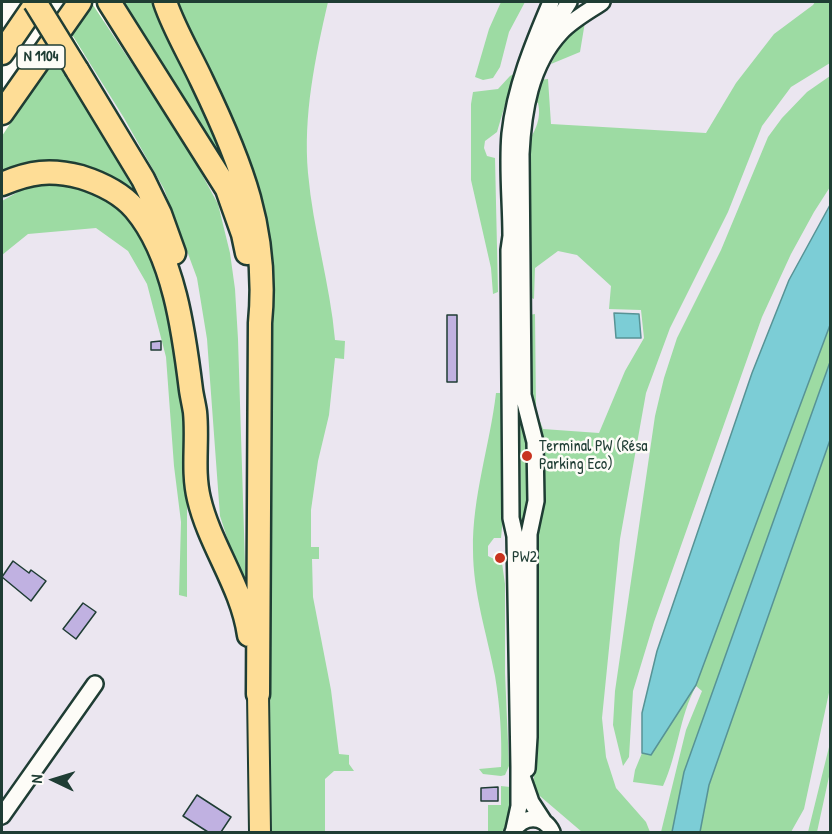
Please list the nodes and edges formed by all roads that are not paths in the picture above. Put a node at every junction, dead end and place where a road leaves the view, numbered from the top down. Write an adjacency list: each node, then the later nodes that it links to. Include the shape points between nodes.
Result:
1 (36, 2): 8 (highway, N 1104); 13 (highway, bridge, via 143,179 164,225 180,271 194,334 198,395)
2 (80, 2): 10 (highway, N 1104)
3 (165, 2): 12 (highway, via 225,129 254,214 263,288)
4 (551, 2): 9 (street)
5 (569, 2): 9 (street)
6 (602, 2): 17 (street, via 561,31 545,55 529,90 522,122 523,395 535,442 536,501 529,534)
7 (112, 8): 12 (highway, via 227,189 243,234)
8 (2, 53)
9 (524, 74): 16 (street, via 510,136 508,250)
10 (2, 113)
11 (2, 184): 13 (highway, via 33,173 67,174 94,181 134,207 160,252 173,290 184,332)
12 (260, 323): 15 (highway)
13 (195, 411): 15 (highway, via 198,497 244,608 250,665)
14 (95, 684): 18 (street)
15 (258, 694): 21 (main road)
16 (519, 767): 17 (street); 20 (street, via 519,806)
17 (526, 787): 19 (street, via 531,802)
18 (2, 816)
19 (551, 829): 20 (street, via 538,819 524,820)
20 (514, 831)
21 (260, 832)

